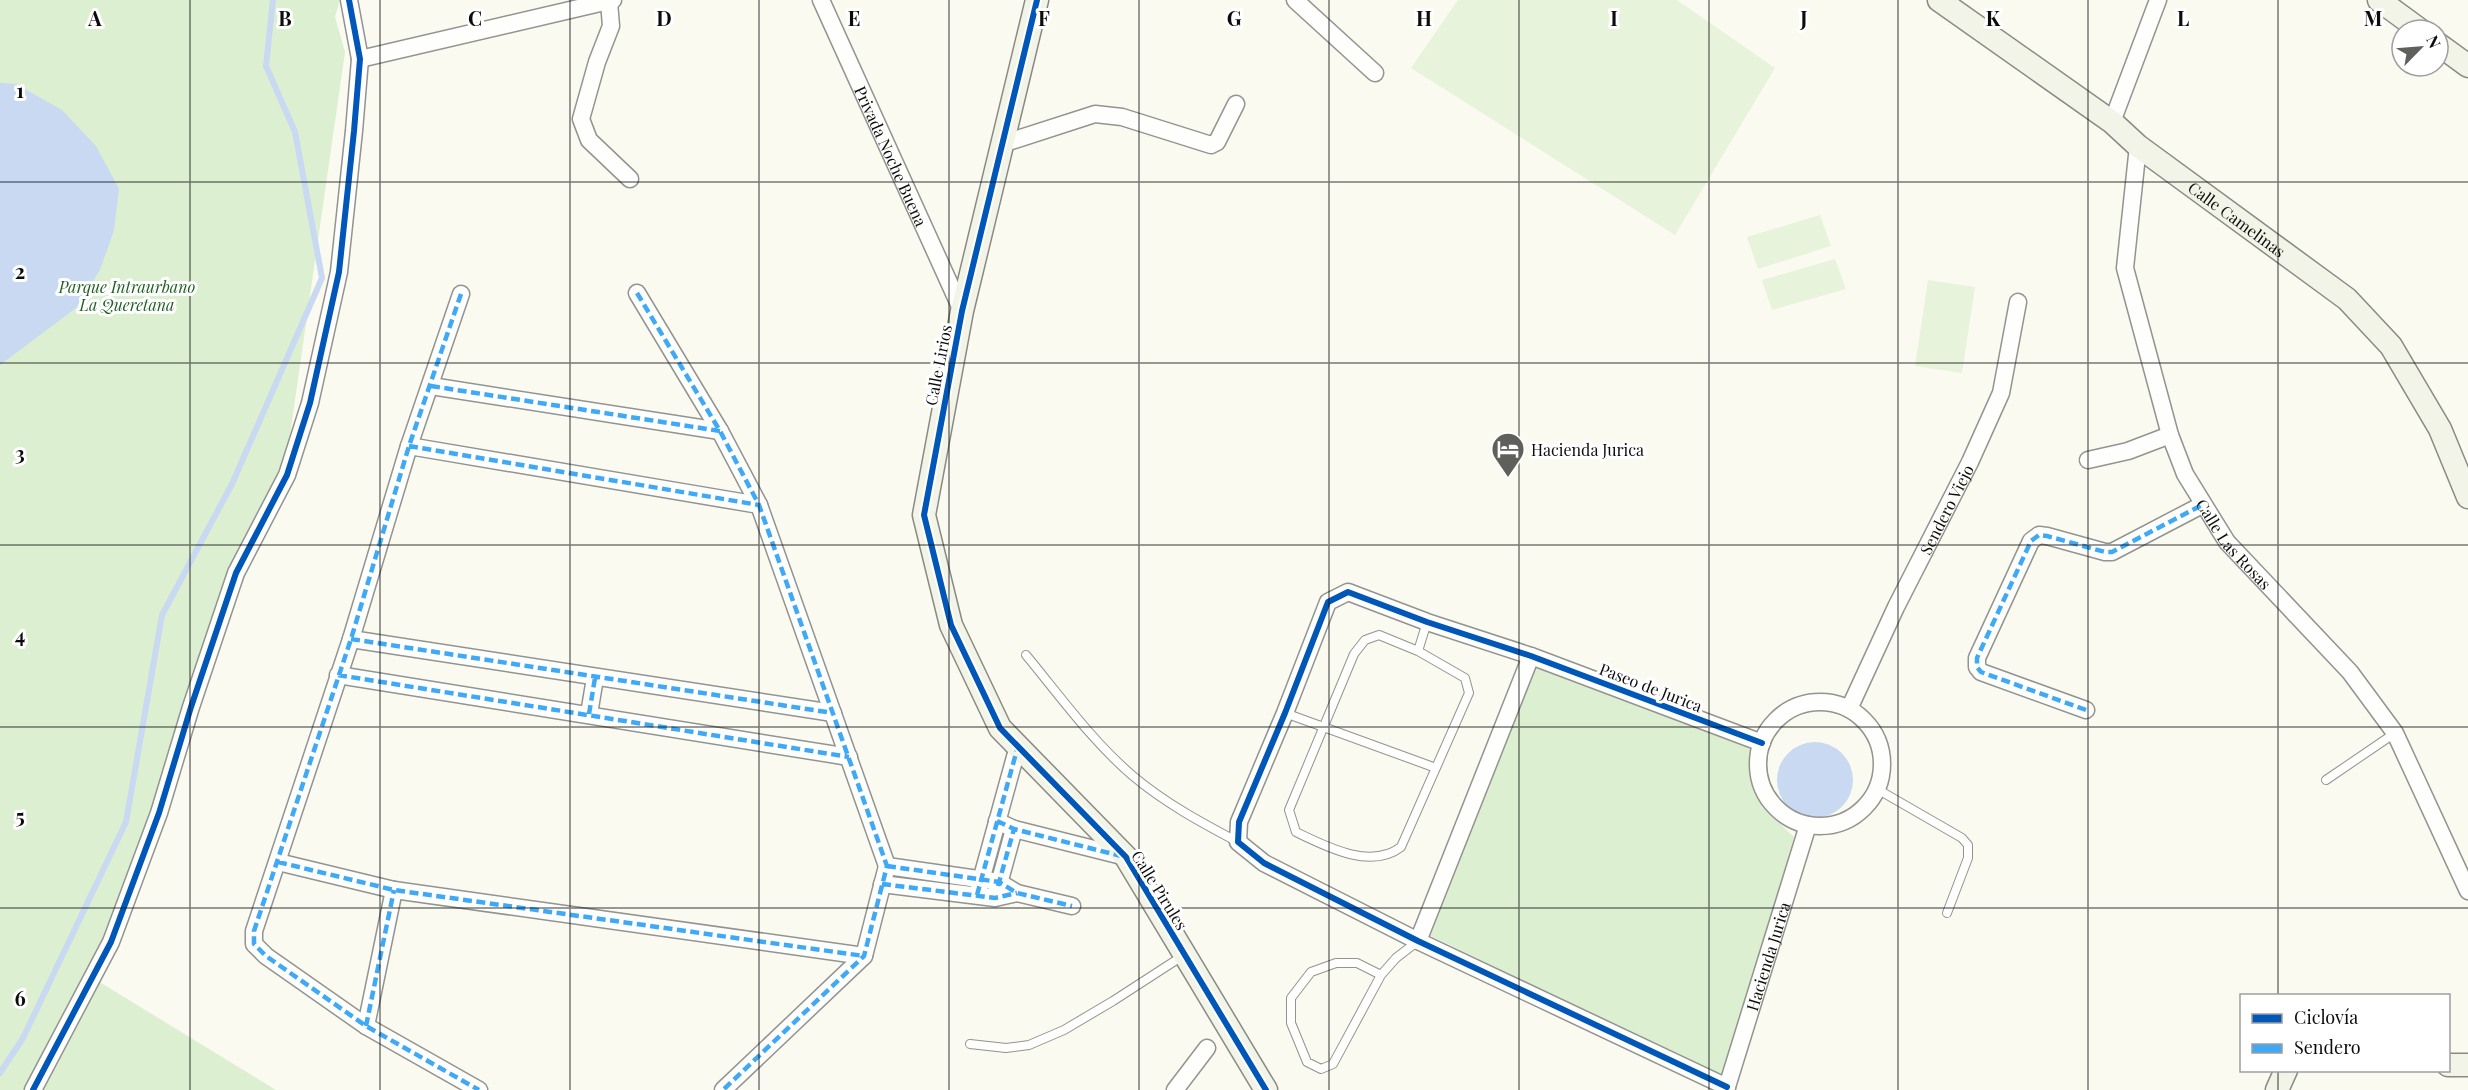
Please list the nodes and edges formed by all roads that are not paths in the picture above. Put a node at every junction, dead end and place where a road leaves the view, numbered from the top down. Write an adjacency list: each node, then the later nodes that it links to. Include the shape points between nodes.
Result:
1 (348, 0): 11 (street)
2 (821, 0): 22 (street, Privada Noche Buena)
3 (1037, 0): 16 (street, Calle Lirios)
4 (1295, 0): 13 (street)
5 (1939, 0): 15 (street, Calle Camelinas)
6 (2158, 0): 15 (street)
7 (2379, 0): 9 (street)
8 (611, 1): 11 (street); 18 (street, via 611,26 582,119 589,140)
9 (2404, 18)
10 (2450, 53): 12 (street)
11 (360, 58): 77 (street, via 339,273 310,403 287,475 236,573 159,813 111,942)
12 (2468, 66)
13 (1375, 73)
14 (1236, 104): 16 (street, via 1217,142 1210,145 1122,117 1095,114)
15 (2112, 123): 17 (street, Calle Camelinas)
16 (1002, 144): 22 (street, Calle Lirios)
17 (2138, 146): 25 (street, Calle Las Rosas, via 2125,268); 28 (street, Calle Camelinas, via 2347,299 2391,345 2440,429)
18 (630, 179)
19 (637, 292): 24 (street)
20 (461, 294): 23 (street)
21 (2018, 302): 38 (street, Sendero Viejo, via 2001,393)
22 (962, 311): 44 (street, Calle Lirios, via 924,515 951,625)
23 (431, 386): 24 (street); 26 (street)
24 (720, 431): 29 (street)
25 (2170, 435): 27 (street, via 2128,451); 30 (street, Calle Las Rosas)
26 (409, 446): 29 (street); 32 (street)
27 (2088, 460)
28 (2468, 497)
29 (759, 505): 40 (street)
30 (2202, 505): 39 (street, via 2112,552 2048,536 2039,535 2031,541 1977,658 1977,667 1981,672); 45 (street, Calle Las Rosas, via 2227,542 2349,672)
31 (1427, 622): 33 (lane); 35 (street, Paseo de Jurica); 41 (street, Paseo de Jurica, via 1348,592 1328,602)
32 (351, 639): 36 (street); 37 (street)
33 (1418, 651): 43 (lane, via 1379,635 1365,640 1354,654); 49 (lane, via 1465,678 1469,693)
34 (1026, 655): 55 (lane, via 1092,735 1133,776 1188,816)
35 (1531, 656): 46 (street, Paseo de Jurica); 66 (street)
36 (338, 675): 42 (street); 57 (street)
37 (595, 678): 40 (street); 42 (street)
38 (1849, 709): 46 (street, via 1832,703 1797,706 1782,714); 51 (street, via 1874,733 1881,750)
39 (2086, 710)
40 (833, 713): 48 (street)
41 (1285, 713): 43 (lane); 55 (street, Paseo de Jurica, via 1239,822)
42 (590, 714): 48 (street)
43 (1323, 727): 49 (lane); 49 (lane, via 1289,810 1296,832 1333,850 1379,858 1401,847)
44 (1000, 728): 47 (street, Calle Pirules)
45 (2395, 733): 50 (lane); 63 (street, Calle Las Rosas)
46 (1762, 743): 53 (street, via 1758,760 1766,794 1784,814)
47 (1018, 746): 52 (street); 56 (street, Calle Pirules)
48 (849, 757): 58 (street)
49 (1436, 768)
50 (2326, 780)
51 (1877, 789): 53 (street, via 1858,813 1843,822); 65 (lane, via 1968,845 1968,858)
52 (997, 821): 54 (street); 60 (street)
53 (1808, 825): 76 (street, Hacienda Jurica)
54 (1014, 829): 56 (street); 62 (street)
55 (1238, 842): 66 (street, via 1264,863)
56 (1126, 857): 67 (street, Calle Pirules)
57 (278, 862): 61 (street); 70 (street, via 254,931 254,944)
58 (887, 866): 59 (street); 60 (street)
59 (882, 884): 60 (street); 68 (street)
60 (979, 887): 62 (street)
61 (394, 890): 68 (street); 70 (street)
62 (997, 890): 64 (street)
63 (2468, 891)
64 (1072, 906)
65 (1947, 913)
66 (1418, 941): 69 (lane); 76 (street)
67 (1185, 954): 71 (lane, via 1064,1030 1029,1045 1006,1048); 81 (street, Calle Pirules)
68 (864, 956): 79 (street)
69 (1381, 975): 69 (lane, via 1333,1064 1322,1069 1307,1062 1291,1023 1291,998 1311,972 1336,963 1357,963)
70 (366, 1026): 78 (street)
71 (970, 1044)
72 (1207, 1047): 80 (street)
73 (2450, 1065): 74 (street)
74 (2468, 1065)
75 (2286, 1072): 82 (street)
76 (1727, 1089)
77 (33, 1090)
78 (479, 1090)
79 (723, 1090)
80 (1175, 1090)
81 (1266, 1090)
82 (2277, 1090)

